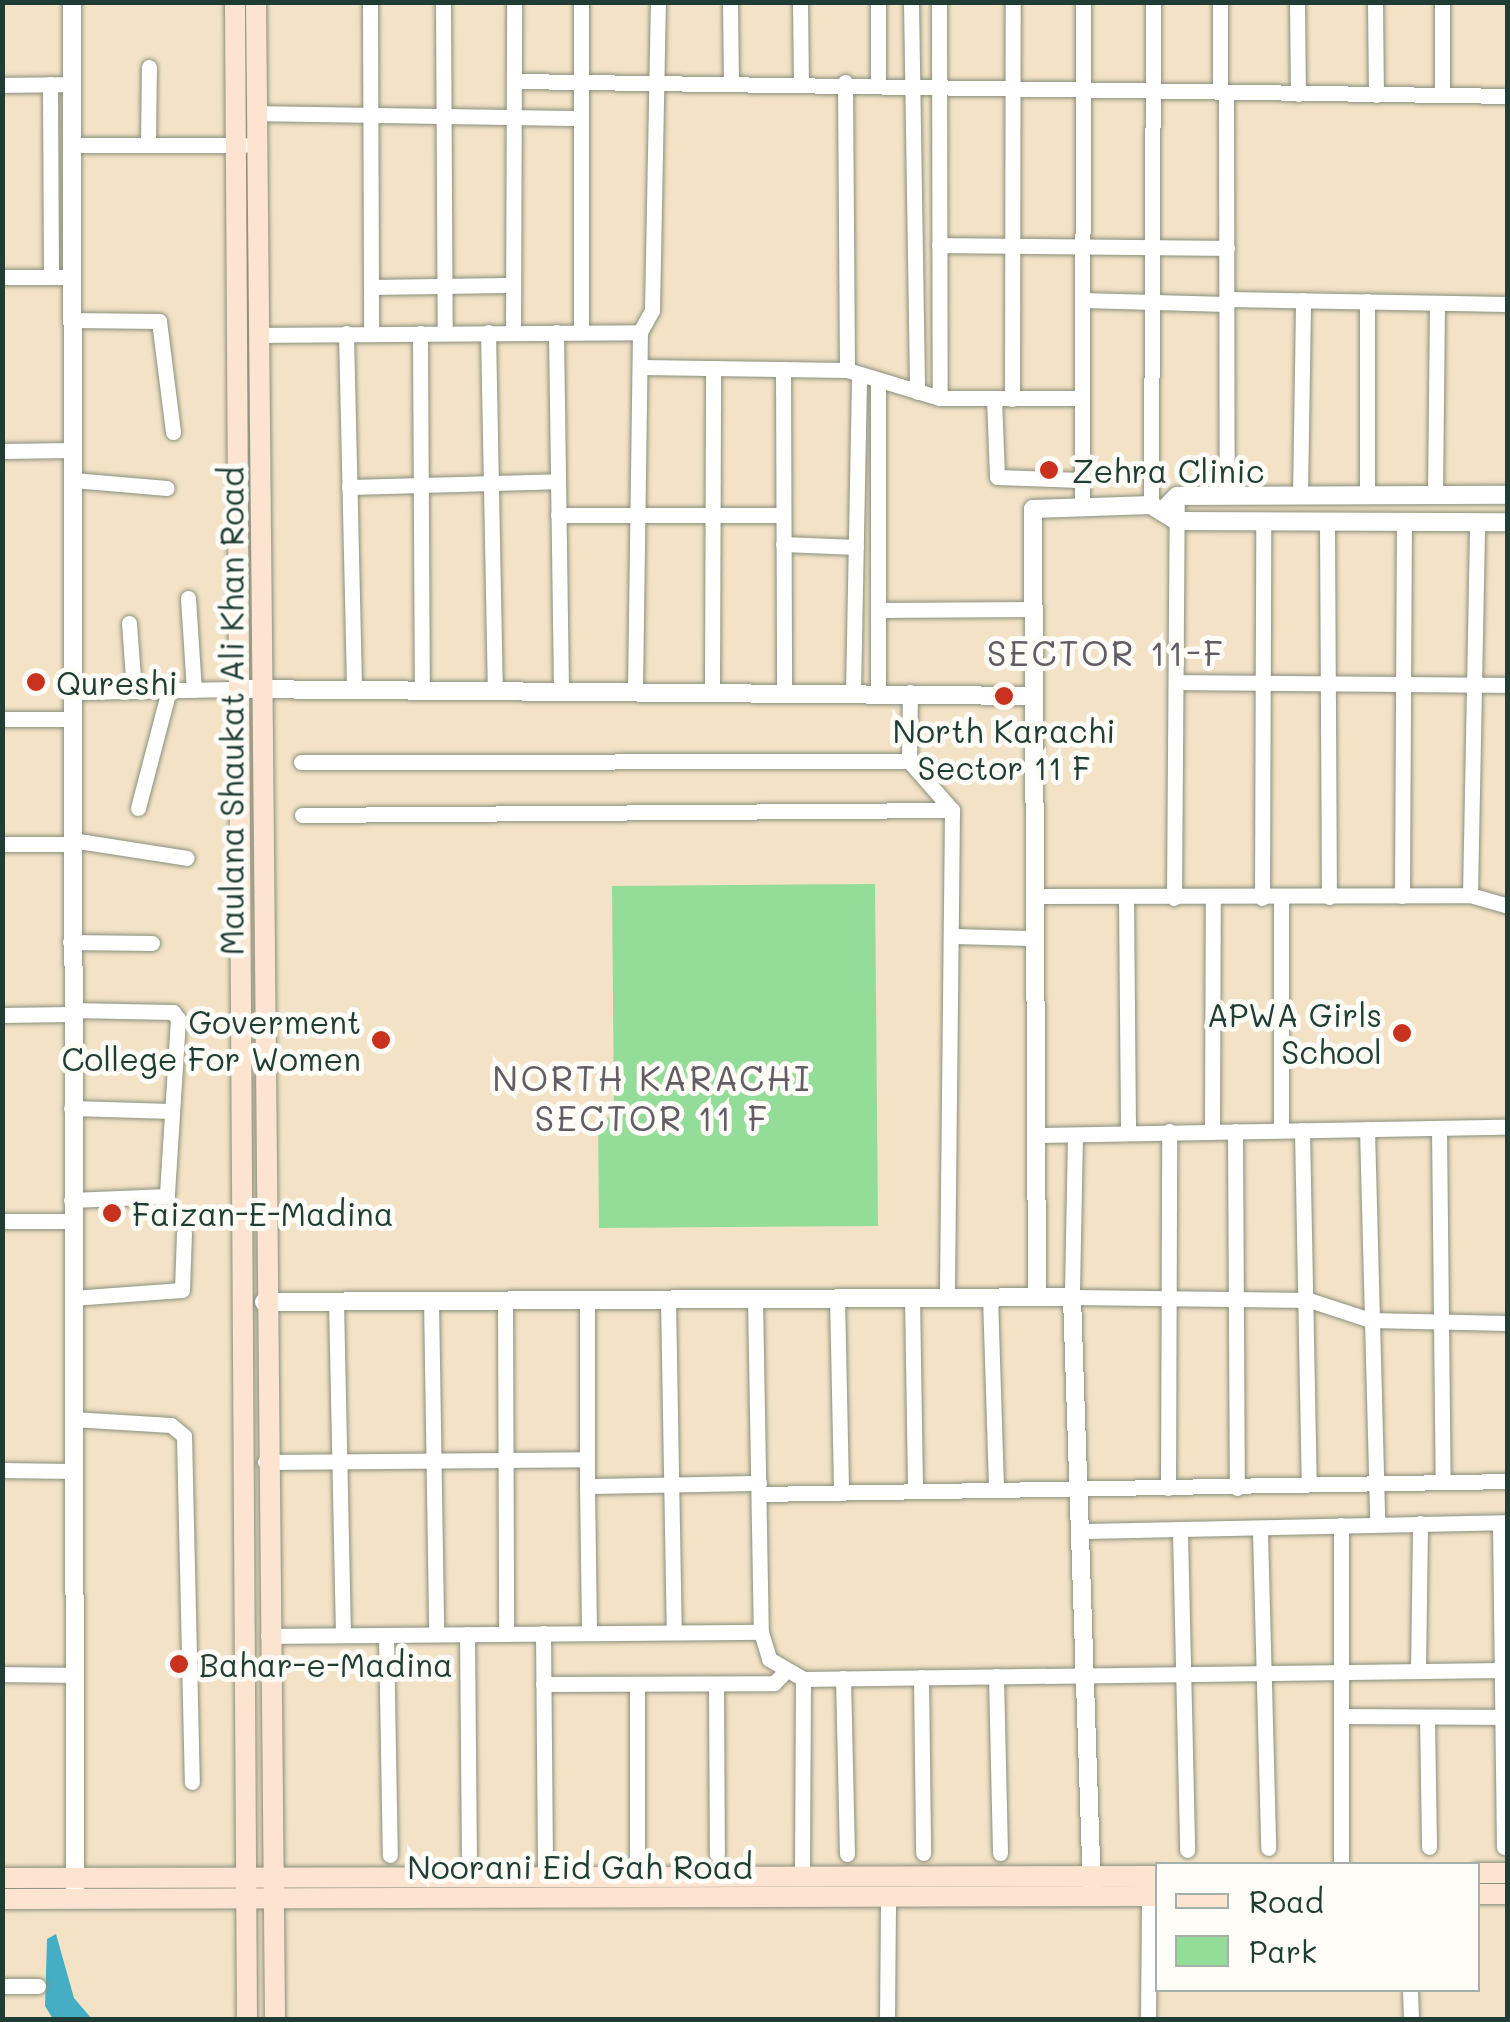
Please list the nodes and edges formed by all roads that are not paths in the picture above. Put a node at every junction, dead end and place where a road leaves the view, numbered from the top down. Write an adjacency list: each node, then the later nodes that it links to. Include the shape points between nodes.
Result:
1 (72, 2): 32 (street)
2 (235, 2): 49 (main road, Maulana Shaukat Ali Khan Road)
3 (256, 2): 42 (main road, Maulana Shaukat Ali Khan Road)
4 (370, 2): 43 (street)
5 (443, 2): 44 (street)
6 (514, 2): 25 (street)
7 (581, 2): 23 (street)
8 (658, 2): 22 (street)
9 (730, 2): 24 (street)
10 (800, 2): 26 (street)
11 (878, 2): 28 (street)
12 (911, 2): 29 (street)
13 (940, 2): 30 (street)
14 (1013, 2): 33 (street)
15 (1083, 2): 35 (street)
16 (1153, 2): 36 (street)
17 (1220, 2): 37 (street)
18 (1297, 2): 38 (street)
19 (1376, 2): 39 (street)
20 (1442, 2): 40 (street)
21 (150, 67): 47 (street)
22 (656, 78): 23 (street); 24 (street); 75 (street, via 652,310)
23 (581, 80): 25 (street); 46 (street)
24 (730, 80): 26 (street)
25 (514, 81): 45 (street)
26 (801, 81): 27 (street)
27 (845, 82): 28 (street); 82 (street)
28 (878, 82): 29 (street)
29 (912, 83): 30 (street); 84 (street)
30 (939, 83): 33 (street); 50 (street)
31 (50, 84): 32 (street); 34 (street); 55 (street)
32 (73, 84): 48 (street)
33 (1013, 84): 35 (street); 51 (street)
34 (2, 85)
35 (1083, 85): 36 (street); 52 (street)
36 (1154, 86): 37 (street); 53 (street)
37 (1223, 93): 38 (street); 54 (street)
38 (1298, 94): 39 (street)
39 (1376, 95): 40 (street)
40 (1442, 95): 41 (street)
41 (1508, 96)
42 (256, 113): 43 (street); 49 (main road, Maulana Shaukat Ali Khan Road)
43 (370, 115): 44 (street); 60 (street)
44 (444, 116): 45 (street); 59 (street)
45 (514, 118): 46 (street); 58 (street)
46 (581, 118): 74 (street)
47 (148, 144): 48 (street); 49 (street)
48 (72, 145): 56 (street)
49 (246, 145): 78 (main road, Maulana Shaukat Ali Khan Road); 128 (main road, Maulana Shaukat Ali Khan Road)
50 (938, 245): 51 (street); 85 (street)
51 (1013, 246): 52 (street); 87 (street)
52 (1082, 246): 53 (street); 61 (street)
53 (1154, 247): 54 (street); 64 (street)
54 (1227, 248): 63 (street)
55 (51, 277): 56 (street); 57 (street)
56 (73, 277): 68 (street)
57 (2, 278)
58 (514, 284): 59 (street); 72 (street)
59 (445, 286): 60 (street); 70 (street)
60 (371, 287): 77 (street)
61 (1082, 300): 64 (street); 88 (street)
62 (1303, 300): 63 (street); 65 (street); 102 (street)
63 (1227, 301): 64 (street); 99 (street)
64 (1154, 302): 105 (street)
65 (1366, 302): 66 (street); 103 (street)
66 (1437, 302): 67 (street); 100 (street)
67 (1508, 304)
68 (73, 320): 89 (street, via 159,321); 90 (street)
69 (420, 332): 70 (street); 77 (street); 96 (street)
70 (445, 332): 71 (street)
71 (488, 332): 72 (street); 95 (street)
72 (513, 332): 73 (street)
73 (556, 332): 74 (street); 94 (street)
74 (581, 332): 75 (street)
75 (640, 332): 79 (street)
76 (346, 333): 77 (street); 78 (street); 97 (street)
77 (371, 333)
78 (258, 335): 133 (main road, Maulana Shaukat Ali Khan Road)
79 (641, 367): 80 (street); 109 (street)
80 (713, 368): 81 (street); 106 (street)
81 (783, 369): 82 (street); 107 (street)
82 (853, 372): 83 (street); 116 (street)
83 (878, 380): 84 (street); 119 (street)
84 (917, 392): 85 (street)
85 (940, 398): 86 (street)
86 (994, 398): 87 (street); 93 (street, via 997,477)
87 (1012, 398): 88 (street)
88 (1080, 398): 93 (street)
89 (173, 432)
90 (73, 450): 91 (street); 92 (street)
91 (2, 451)
92 (74, 480): 98 (street); 139 (street)
93 (1081, 480): 104 (street)
94 (558, 481): 95 (street); 108 (street)
95 (491, 482): 96 (street); 127 (street)
96 (421, 484): 97 (street); 129 (street)
97 (350, 487): 134 (street)
98 (167, 488)
99 (1227, 495): 102 (street); 105 (street)
100 (1436, 495): 101 (street); 103 (street)
101 (1508, 495)
102 (1300, 496): 103 (street)
103 (1367, 496)
104 (1082, 505): 105 (street); 118 (street, via 1039,506 1030,515)
105 (1168, 507): 113 (street); 121 (street)
106 (713, 515): 107 (street); 109 (street); 136 (street)
107 (784, 515): 115 (street)
108 (558, 516): 109 (street); 130 (street)
109 (638, 516): 135 (street)
110 (1477, 522): 111 (street); 112 (street); 126 (street)
111 (1508, 522)
112 (1404, 523): 114 (street); 125 (street)
113 (1263, 524): 114 (street); 122 (street)
114 (1327, 524): 123 (street)
115 (784, 544): 116 (street); 138 (street)
116 (856, 546): 140 (street)
117 (188, 598): 132 (street)
118 (1031, 609): 119 (street); 143 (street)
119 (878, 610): 141 (street)
120 (128, 623): 137 (street)
121 (1176, 682): 122 (street); 159 (street)
122 (1263, 684): 123 (street); 161 (street)
123 (1328, 685): 125 (street); 158 (street)
124 (1508, 685): 126 (street)
125 (1403, 686): 126 (street); 156 (street)
126 (1474, 686): 157 (street)
127 (494, 688): 129 (street); 130 (street)
128 (235, 689): 132 (street); 133 (street); 277 (main road, Maulana Shaukat Ali Khan Road)
129 (422, 689): 134 (street)
130 (560, 689): 135 (street)
131 (169, 690): 132 (street); 137 (street); 148 (street)
132 (194, 690)
133 (263, 690): 134 (street); 203 (main road, Maulana Shaukat Ali Khan Road)
134 (354, 690)
135 (636, 690): 136 (street)
136 (712, 690): 138 (street)
137 (134, 691): 139 (street)
138 (784, 691): 140 (street)
139 (74, 692): 145 (street)
140 (854, 692): 141 (street)
141 (878, 692): 142 (street)
142 (910, 692): 143 (street); 146 (street)
143 (1031, 696): 154 (street)
144 (2, 719): 145 (street)
145 (74, 719): 151 (street)
146 (909, 761): 147 (street); 149 (street)
147 (301, 762)
148 (138, 808)
149 (952, 810): 150 (street); 164 (street)
150 (302, 814)
151 (72, 842): 152 (street); 153 (street); 166 (street)
152 (2, 844)
153 (186, 858)
154 (1033, 896): 155 (street); 165 (street)
155 (1126, 896): 159 (street); 181 (street)
156 (1402, 896): 157 (street); 158 (street)
157 (1470, 896): 163 (street)
158 (1328, 897): 162 (street)
159 (1174, 898): 160 (street)
160 (1213, 898): 161 (street); 178 (street)
161 (1262, 898): 162 (street)
162 (1281, 898): 176 (street)
163 (1508, 906)
164 (951, 936): 165 (street); 189 (street)
165 (1032, 938): 180 (street)
166 (70, 942): 167 (street); 168 (street)
167 (152, 943)
168 (71, 1012): 169 (street); 170 (street); 171 (street, via 176,1013)
169 (2, 1016)
170 (71, 1108): 171 (street); 183 (street)
171 (172, 1111): 183 (street, via 165,1198)
172 (1508, 1127): 173 (street)
173 (1439, 1128): 174 (street); 205 (street)
174 (1367, 1129): 177 (street); 204 (street)
175 (1236, 1130): 176 (street); 178 (street); 199 (street)
176 (1281, 1130): 177 (street)
177 (1302, 1130): 201 (street)
178 (1212, 1131): 179 (street)
179 (1169, 1132): 181 (street); 195 (street)
180 (1034, 1134): 182 (street); 187 (street)
181 (1128, 1134): 182 (street)
182 (1075, 1135): 194 (street)
183 (71, 1200): 184 (street)
184 (72, 1221): 185 (street); 192 (street)
185 (2, 1222)
186 (184, 1233): 192 (street, via 182,1290)
187 (1037, 1295): 190 (street); 194 (street)
188 (912, 1296): 189 (street); 191 (street); 226 (street)
189 (948, 1296): 190 (street)
190 (990, 1296): 225 (street)
191 (837, 1297): 193 (street); 227 (street)
192 (72, 1298): 207 (street)
193 (755, 1298): 198 (street); 224 (street)
194 (1072, 1298): 195 (street); 221 (street)
195 (1168, 1298): 199 (street); 222 (street)
196 (431, 1299): 197 (street); 202 (street); 210 (street)
197 (505, 1299): 200 (street); 209 (street)
198 (668, 1299): 200 (street); 219 (street)
199 (1236, 1299): 201 (street); 223 (street)
200 (588, 1300): 208 (street)
201 (1309, 1300): 204 (street); 217 (street)
202 (336, 1301): 203 (street); 211 (street)
203 (264, 1302): 212 (main road, Maulana Shaukat Ali Khan Road)
204 (1370, 1320): 205 (street); 215 (street)
205 (1441, 1322): 206 (street); 216 (street)
206 (1508, 1323)
207 (72, 1419): 214 (street); 264 (street, via 172,1425 184,1436)
208 (586, 1458): 209 (street); 220 (street)
209 (505, 1459): 210 (street); 240 (street)
210 (434, 1460): 211 (street); 238 (street)
211 (339, 1461): 212 (street); 242 (street)
212 (265, 1462): 244 (main road, Maulana Shaukat Ali Khan Road)
213 (2, 1470): 214 (street)
214 (72, 1471): 252 (street)
215 (1376, 1481): 216 (street); 217 (street); 231 (street)
216 (1443, 1481): 218 (street)
217 (1309, 1482): 223 (street)
218 (1508, 1482)
219 (671, 1485): 220 (street); 224 (street); 235 (street)
220 (587, 1486): 237 (street)
221 (1081, 1488): 222 (street); 225 (street); 232 (street)
222 (1168, 1488): 223 (street)
223 (1238, 1488)
224 (759, 1489): 227 (street); 236 (street)
225 (996, 1489): 226 (street)
226 (916, 1491): 227 (street)
227 (841, 1492)
228 (1504, 1522): 229 (street); 245 (street)
229 (1420, 1523): 231 (street); 246 (street)
230 (1341, 1524): 231 (street); 234 (street); 247 (street)
231 (1377, 1524)
232 (1081, 1531): 233 (street); 253 (street)
233 (1180, 1532): 234 (street); 251 (street)
234 (1260, 1532): 248 (street)
235 (674, 1632): 236 (street); 237 (street)
236 (760, 1632): 250 (street)
237 (590, 1633): 241 (street)
238 (436, 1634): 239 (street); 243 (street)
239 (467, 1634): 240 (street); 274 (street)
240 (506, 1634): 241 (street)
241 (543, 1634): 258 (street)
242 (342, 1635): 243 (street); 244 (street)
243 (386, 1635): 273 (street)
244 (268, 1636): 284 (main road, Maulana Shaukat Ali Khan Road)
245 (1501, 1670): 246 (street); 263 (street)
246 (1418, 1671): 247 (street)
247 (1343, 1672): 248 (street); 261 (street)
248 (1264, 1673): 251 (street); 267 (street)
249 (2, 1674): 252 (street)
250 (783, 1674): 256 (street); 260 (street, via 774,1683)
251 (1183, 1674): 253 (street); 268 (street)
252 (73, 1675): 281 (street)
253 (1085, 1675): 254 (street); 285 (street)
254 (996, 1676): 255 (street); 270 (street)
255 (921, 1677): 257 (street); 269 (street)
256 (803, 1678): 257 (street); 283 (street)
257 (843, 1678): 272 (street)
258 (544, 1684): 259 (street); 278 (street)
259 (636, 1684): 260 (street); 280 (street)
260 (716, 1684): 271 (street)
261 (1343, 1716): 262 (street); 275 (street)
262 (1427, 1716): 263 (street); 265 (street)
263 (1505, 1716): 266 (street)
264 (192, 1782)
265 (1430, 1847)
266 (1504, 1847)
267 (1268, 1848)
268 (1187, 1850)
269 (923, 1853)
270 (1000, 1853)
271 (717, 1854)
272 (846, 1854)
273 (390, 1855)
274 (469, 1855)
275 (1341, 1862)
276 (1508, 1873): 279 (main road)
277 (246, 1874): 281 (main road, Noorani Eid Gah Road); 284 (main road, Noorani Eid Gah Road); 289 (main road, Maulana Shaukat Ali Khan Road)
278 (545, 1874): 280 (main road, Noorani Eid Gah Road); 284 (main road, Noorani Eid Gah Road)
279 (1480, 1874)
280 (637, 1876): 283 (main road, Noorani Eid Gah Road)
281 (74, 1877): 282 (main road, Noorani Eid Gah Road); 291 (street)
282 (2, 1878)
283 (802, 1878): 285 (main road, Noorani Eid Gah Road)
284 (274, 1885): 289 (main road, Noorani Eid Gah Road); 290 (main road, Noorani Eid Gah Road); 297 (main road, Maulana Shaukat Ali Khan Road)
285 (1091, 1886): 286 (main road, Noorani Eid Gah Road); 290 (main road, Noorani Eid Gah Road)
286 (1155, 1889): 299 (street)
287 (1480, 1894): 288 (main road)
288 (1508, 1894)
289 (247, 1896): 291 (main road, Noorani Eid Gah Road); 296 (main road, Maulana Shaukat Ali Khan Road)
290 (888, 1898): 298 (street)
291 (75, 1899): 292 (main road, Noorani Eid Gah Road)
292 (2, 1900)
293 (2, 1986): 294 (street)
294 (38, 1986)
295 (1410, 1992): 300 (street)
296 (247, 2020)
297 (275, 2020)
298 (887, 2020)
299 (1148, 2020)
300 (1410, 2020)

